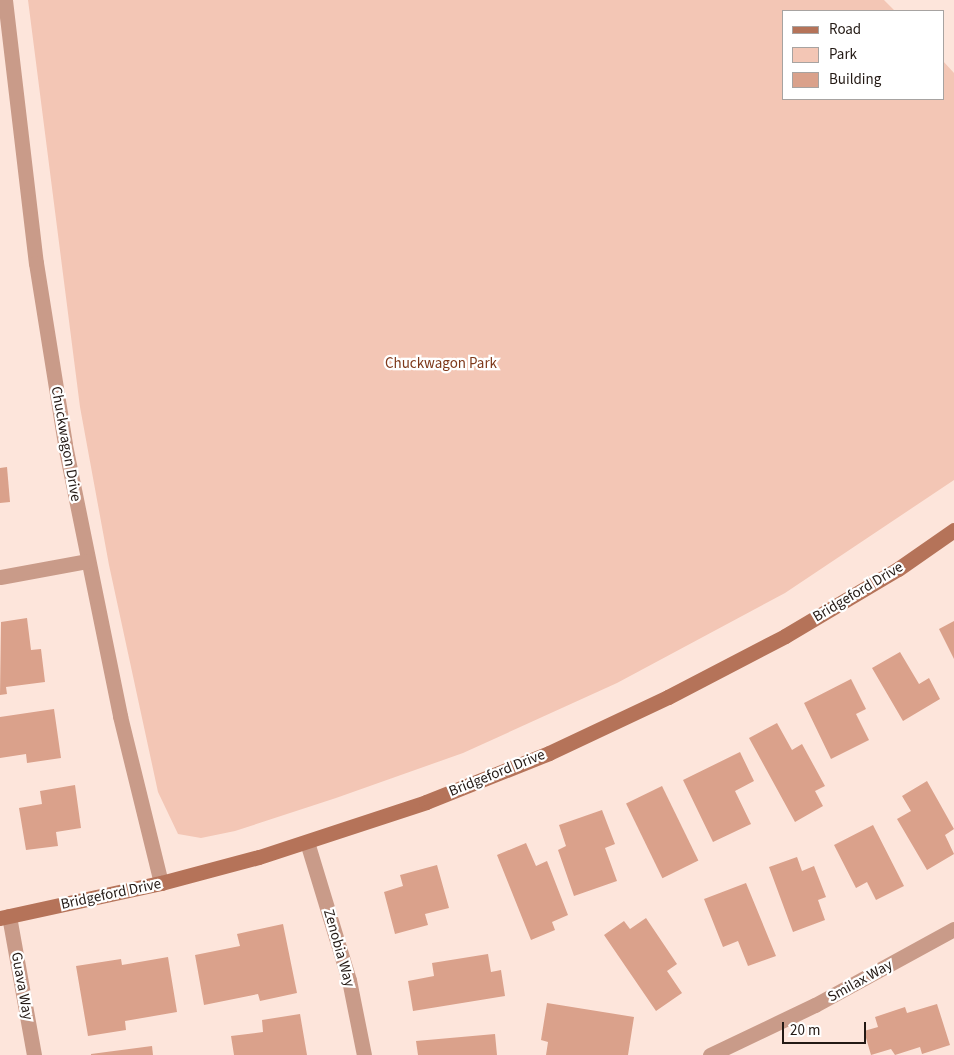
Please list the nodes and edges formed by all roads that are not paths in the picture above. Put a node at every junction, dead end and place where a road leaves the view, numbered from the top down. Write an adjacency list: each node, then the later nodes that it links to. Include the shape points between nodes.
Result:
1 (5, 0): 3 (street, Chuckwagon Drive, via 36,263)
2 (954, 530): 5 (street, Bridgeford Drive, via 898,569 785,636 668,697 533,759 426,802)
3 (87, 561): 4 (street); 6 (street, Chuckwagon Drive, via 120,716)
4 (0, 577)
5 (306, 842): 6 (street, Bridgeford Drive); 10 (street, Zenobia Way, via 349,980)
6 (162, 883): 7 (street, Bridgeford Drive)
7 (4, 917): 9 (street, Guava Way)
8 (954, 929): 11 (street, Smilax Way, via 815,1005)
9 (34, 1055)
10 (364, 1055)
11 (710, 1055)

